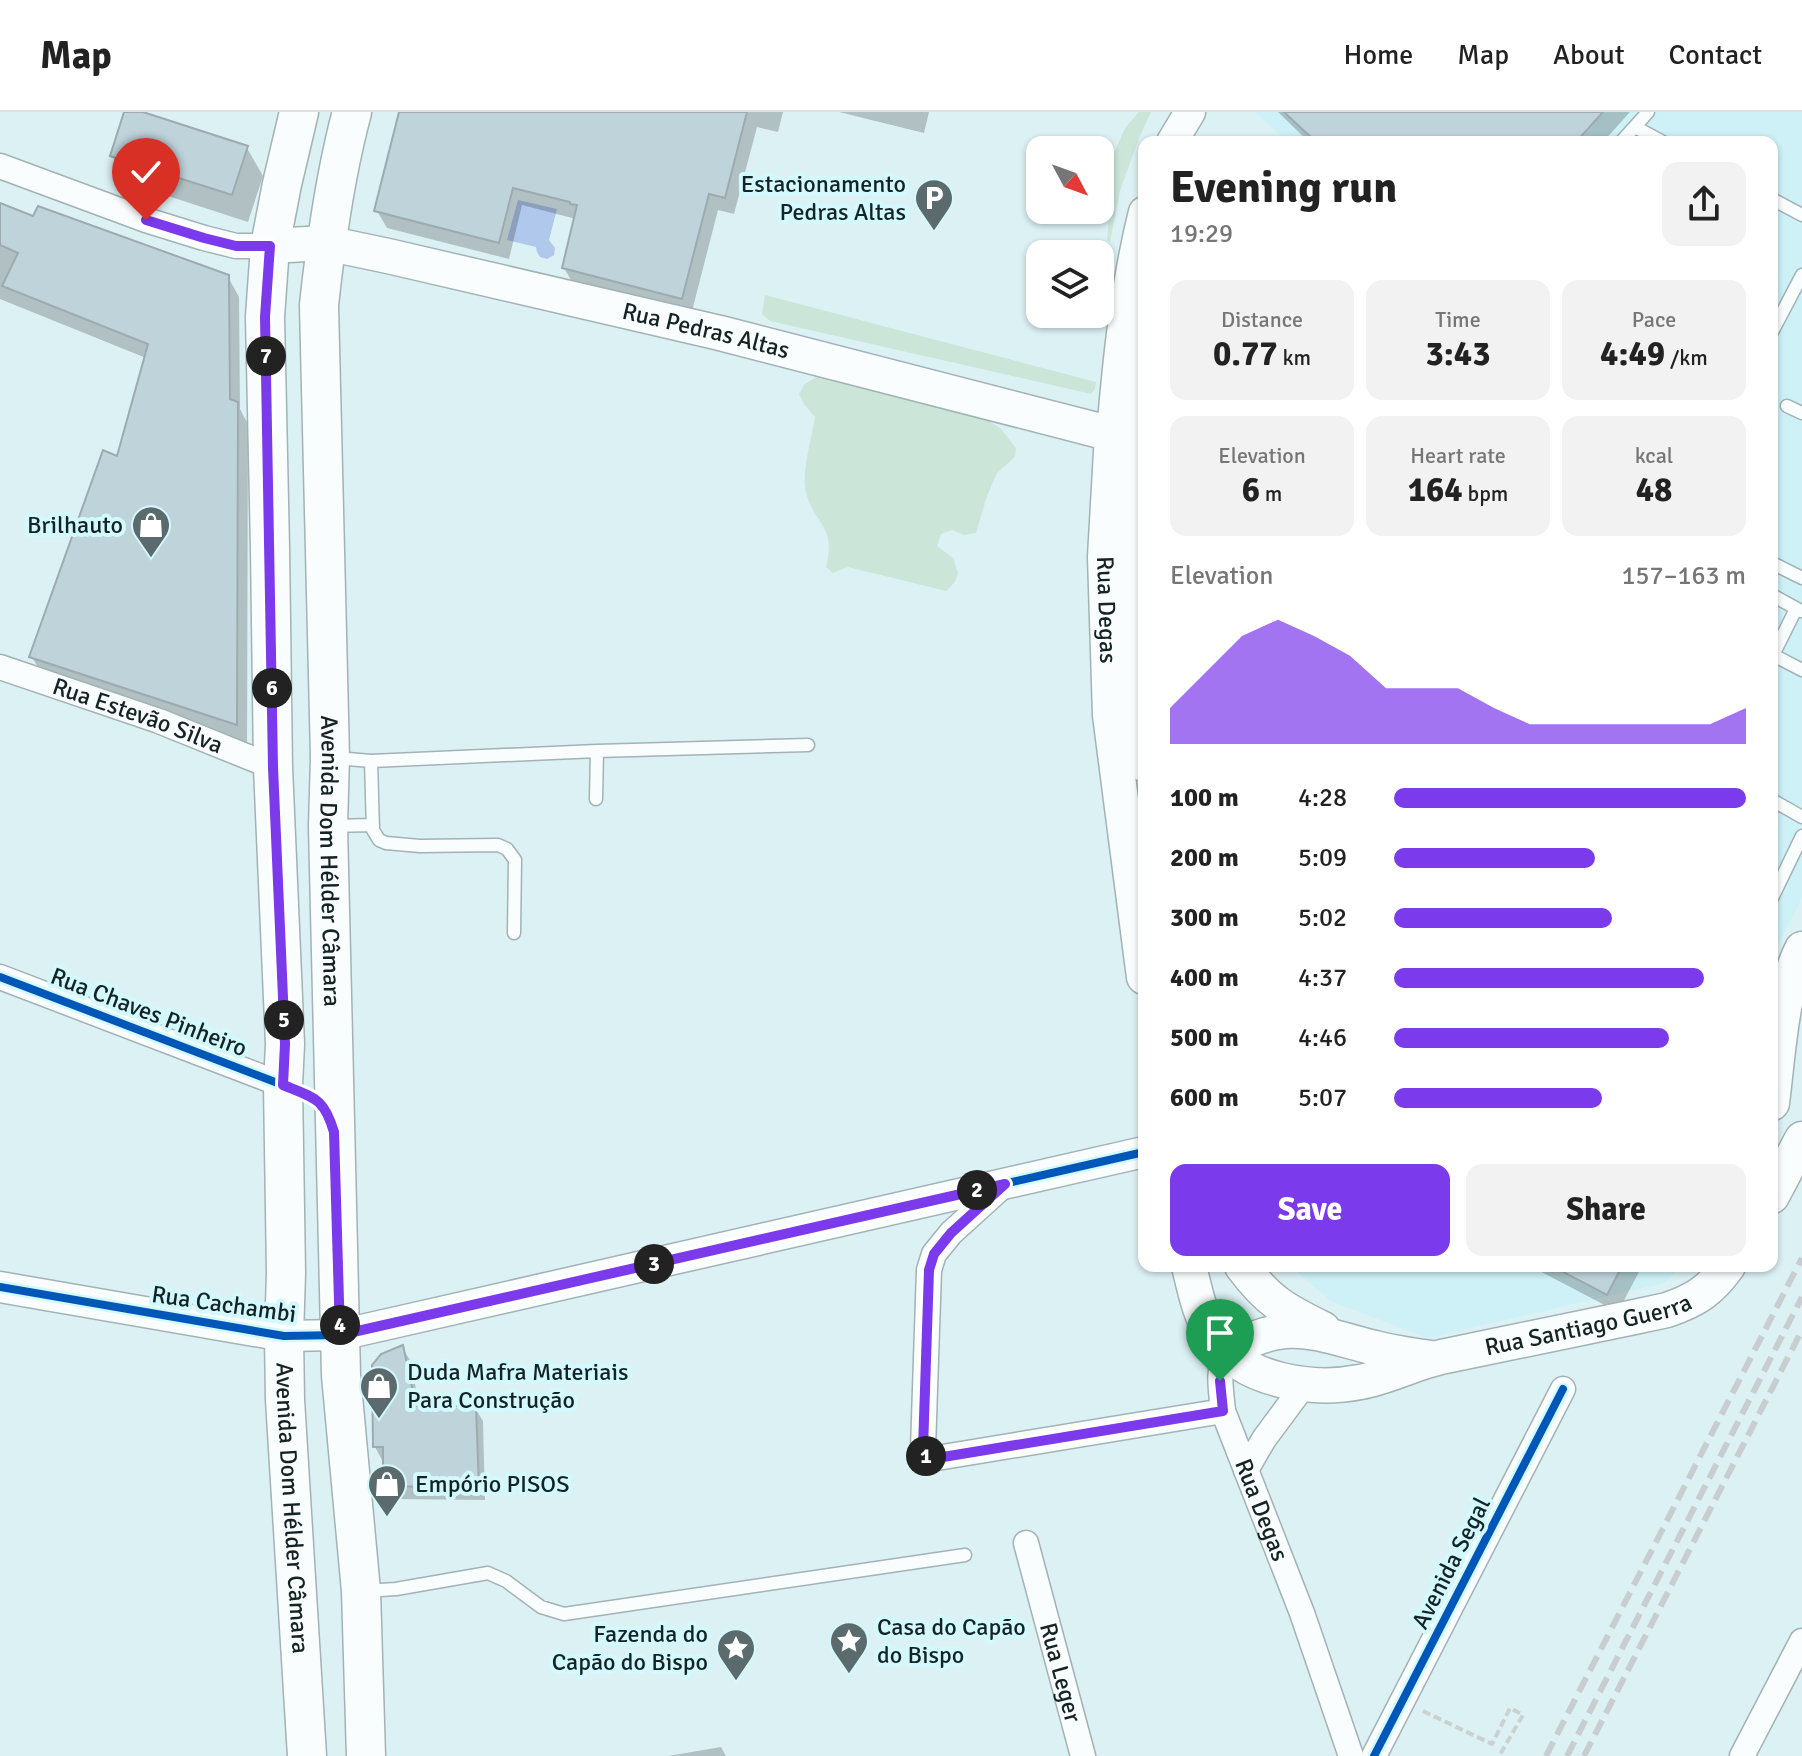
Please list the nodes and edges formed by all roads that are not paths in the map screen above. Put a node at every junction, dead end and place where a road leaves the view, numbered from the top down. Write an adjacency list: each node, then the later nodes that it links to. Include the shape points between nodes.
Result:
1 (299, 112): 13 (main road, Avenida Dom Hélder Câmara)
2 (352, 112): 12 (main road, Avenida Dom Hélder Câmara)
3 (1190, 112): 6 (street)
4 (1648, 112): 5 (lane)
5 (1635, 127): 7 (lane); 8 (lane)
6 (1176, 136)
7 (1627, 136)
8 (1652, 136)
9 (0, 166): 13 (street, via 204,238 236,246)
10 (1778, 202): 11 (lane)
11 (1802, 215)
12 (326, 243): 13 (main road, Rua Pedras Altas); 19 (main road, Rua Pedras Altas, via 686,324); 33 (main road, Avenida Dom Hélder Câmara, via 319,305)
13 (270, 246): 35 (main road, Avenida Dom Hélder Câmara, via 265,317)
14 (1802, 275): 15 (lane)
15 (1778, 321)
16 (1138, 399): 19 (street, Rua Degas)
17 (1787, 406): 18 (lane)
18 (1802, 413)
19 (1134, 444): 29 (main road, Rua Degas, via 1129,576); 43 (main road, Rua Degas, via 1105,557 1110,715)
20 (1778, 566): 21 (lane)
21 (1802, 578)
22 (1778, 598): 23 (lane)
23 (1799, 610): 24 (lane)
24 (1778, 646)
25 (1778, 658): 27 (lane)
26 (0, 667): 35 (street, Rua Estevão Silva)
27 (1802, 670)
28 (1138, 675): 29 (main road)
29 (1134, 705): 30 (main road, Rua Degas)
30 (1138, 724)
31 (808, 745): 32 (lane)
32 (597, 751): 34 (lane); 36 (lane)
33 (330, 757): 34 (lane); 40 (main road, Avenida Dom Hélder Câmara)
34 (371, 761): 39 (lane)
35 (273, 767): 48 (main road, Avenida Dom Hélder Câmara)
36 (596, 799)
37 (1778, 803): 38 (lane)
38 (1802, 817)
39 (373, 825): 40 (lane); 44 (lane, via 386,843 507,849 515,860)
40 (328, 826): 49 (main road, Avenida Dom Hélder Câmara)
41 (1802, 836): 42 (lane)
42 (1778, 886)
43 (1138, 931)
44 (514, 933)
45 (1800, 968): 47 (main road, via 1784,1012)
46 (0, 977): 48 (street, Rua Chaves Pinheiro)
47 (1778, 1058)
48 (283, 1085): 49 (main road, via 318,1101); 59 (main road, Avenida Dom Hélder Câmara)
49 (334, 1132): 58 (main road, Avenida Dom Hélder Câmara)
50 (1802, 1139): 53 (main road)
51 (1138, 1153): 52 (street, Rua Cachambi)
52 (1005, 1184): 58 (street, Rua Cachambi); 65 (street, via 951,1233 929,1270 925,1456)
53 (1778, 1185)
54 (1191, 1272): 61 (main road, via 1206,1323)
55 (1246, 1272): 60 (main road, via 1277,1305)
56 (1723, 1272): 62 (main road, Rua Santiago Guerra, via 1705,1293 1667,1310)
57 (0, 1287): 59 (street, Rua Cachambi)
58 (340, 1335): 59 (street, Rua Cachambi); 69 (main road, Avenida Dom Hélder Câmara)
59 (284, 1336): 72 (main road, Avenida Dom Hélder Câmara)
60 (1341, 1338): 61 (main road, via 1282,1331); 62 (main road, Rua Santiago Guerra)
61 (1226, 1352): 63 (main road, Rua Santiago Guerra, via 1267,1375); 65 (street, Rua Degas, via 1220,1366)
62 (1435, 1358): 63 (main road, Rua Santiago Guerra, via 1362,1382)
63 (1304, 1385): 66 (street)
64 (1563, 1389): 76 (street, Avenida Segal)
65 (1223, 1411): 66 (street, Rua Degas)
66 (1246, 1470): 75 (street, Rua Degas)
67 (1026, 1543): 74 (street, Rua Leger)
68 (965, 1555): 69 (lane, via 564,1614 541,1607 488,1573)
69 (361, 1591): 73 (main road, Avenida Dom Hélder Câmara)
70 (1802, 1641): 71 (street)
71 (1744, 1755)
72 (307, 1756)
73 (366, 1756)
74 (1083, 1756)
75 (1351, 1756)
76 (1374, 1756)

